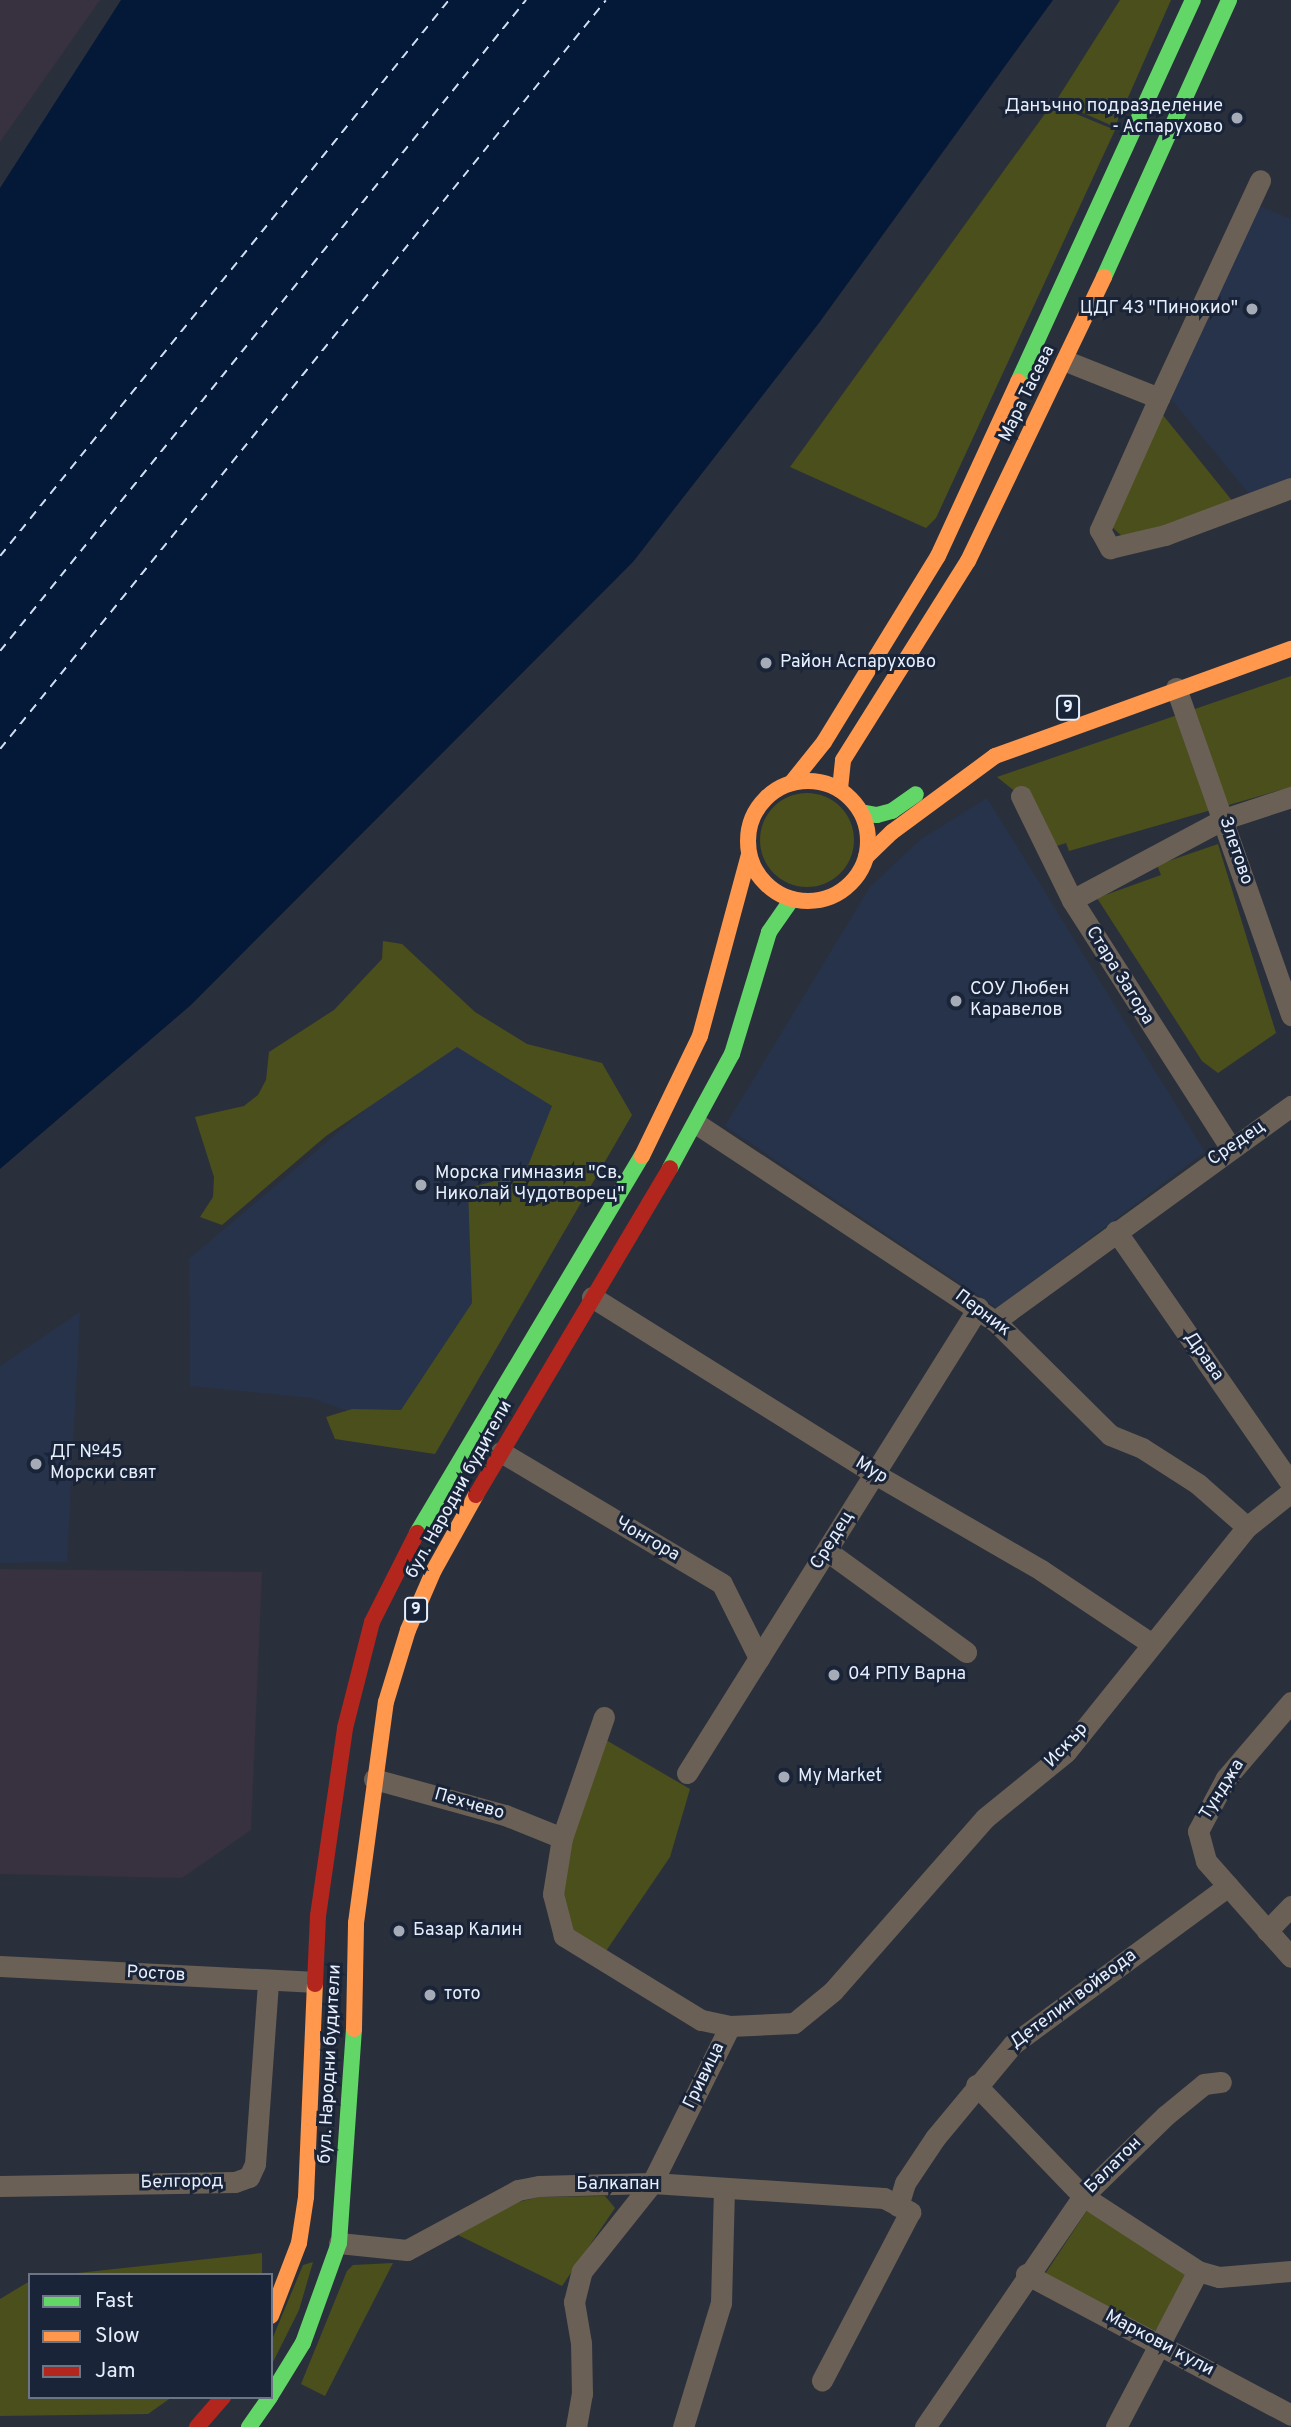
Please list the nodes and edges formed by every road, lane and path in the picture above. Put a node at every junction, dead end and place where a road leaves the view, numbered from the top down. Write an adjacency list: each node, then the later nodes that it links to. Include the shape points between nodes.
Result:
1 (1193, 0): 10 (main road, Мара Тасева, via 938,556 824,742)
2 (1229, 0): 4 (main road, Мара Тасева)
3 (1260, 180): 5 (street)
4 (1066, 361): 5 (street); 11 (main road, Мара Тасева, via 948,598 844,760)
5 (1159, 398): 6 (street, via 1102,524 1105,544 1121,548 1248,507)
6 (1291, 488)
7 (1291, 649): 8 (main road, 9)
8 (1176, 688): 15 (street, Злетово); 17 (main road, 9, via 989,760)
9 (947, 769): 14 (main road, via 892,811 877,816)
10 (792, 782): 11 (main road, via 811,780); 16 (main road, 9, via 757,807 748,830)
11 (840, 789): 14 (main road)
12 (1021, 796): 19 (street, Стара Загора)
13 (1291, 797): 15 (street)
14 (861, 812): 17 (main road, via 868,834)
15 (1224, 818): 19 (street); 20 (street, Злетово)
16 (749, 855): 18 (main road, via 764,883); 47 (main road, бул. Народни будители / 9, via 700,1035 662,1123 407,1550 372,1622 342,1741)
17 (866, 856): 18 (main road, 9, via 855,877 838,893 816,901)
18 (792, 899): 22 (main road, бул. Народни будители / 9, via 769,932 732,1054)
19 (1072, 900): 23 (street, Стара Загора)
20 (1291, 1015)
21 (1291, 1106): 23 (street, Средец)
22 (697, 1124): 25 (main road, бул. Народни будители / 9); 26 (street, Перник)
23 (1231, 1149): 24 (street, Средец)
24 (1115, 1231): 26 (street, Средец); 29 (street, Драва)
25 (592, 1297): 27 (main road, бул. Народни будители / 9); 28 (street, Мур)
26 (987, 1314): 28 (street, Средец); 31 (street, Перник, via 1110,1435 1142,1448 1198,1484)
27 (501, 1452): 35 (street, Чонгора, via 722,1584); 39 (main road, бул. Народни будители / 9, via 434,1570 408,1630 386,1702)
28 (875, 1474): 32 (street, Средец); 33 (street, Мур, via 1041,1570)
29 (1291, 1484)
30 (1291, 1492): 31 (street, Искър)
31 (1247, 1527): 33 (street, Искър)
32 (827, 1551): 34 (street); 35 (street, Средец)
33 (1152, 1644): 48 (street, Искър, via 1066,1752 985,1818 833,1991 794,2022)
34 (966, 1652)
35 (759, 1658): 38 (street, Средец)
36 (1291, 1702): 41 (street, Тунджа, via 1226,1779 1198,1831 1206,1861)
37 (604, 1717): 40 (street, Гривица)
38 (687, 1773)
39 (374, 1779): 40 (street, Пехчево, via 505,1815); 56 (main road, бул. Народни будители / 9, via 356,1923 353,2077)
40 (562, 1838): 48 (street, Гривица, via 553,1894 564,1936 701,2020)
41 (1228, 1886): 43 (street); 50 (street, Детелин войвода, via 1039,2023)
42 (1291, 1906): 43 (street)
43 (1267, 1931): 44 (street)
44 (1291, 1957)
45 (0, 1966): 46 (street, Ростов)
46 (268, 1982): 47 (street, Ростов); 52 (street, Белгород, via 255,2164 249,2177 235,2182)
47 (312, 1982): 60 (main road, бул. Народни будители / 9, via 306,2197 299,2243)
48 (730, 2026): 51 (street, Гривица)
49 (1221, 2082): 54 (street, Балатон, via 1205,2084 1165,2116)
50 (976, 2085): 54 (street); 55 (street, Детелин войвода, via 912,2171)
51 (652, 2183): 53 (street, Балкапан); 56 (street, Балкапан, via 518,2190 407,2250); 69 (street, Гривица, via 582,2271 574,2302 582,2368)
52 (0, 2186)
53 (724, 2188): 55 (street, Балкапан, via 884,2198); 70 (street, via 721,2303)
54 (1083, 2196): 57 (street); 59 (street, Балатон)
55 (904, 2209): 62 (street, Детелин войвода)
56 (339, 2243): 63 (main road, бул. Народни будители / 9, via 303,2343)
57 (1198, 2271): 58 (street, via 1219,2277); 61 (street)
58 (1291, 2272)
59 (1026, 2274): 61 (street, Маркови кули); 71 (street, Балатон)
60 (273, 2311)
61 (1158, 2343): 66 (street, Маркови кули); 72 (street)
62 (822, 2380)
63 (273, 2391)
64 (221, 2399): 67 (main road)
65 (268, 2399): 68 (main road, бул. Народни будители / 9)
66 (1291, 2415)
67 (197, 2427)
68 (248, 2427)
69 (576, 2427)
70 (683, 2427)
71 (925, 2427)
72 (1116, 2427)

